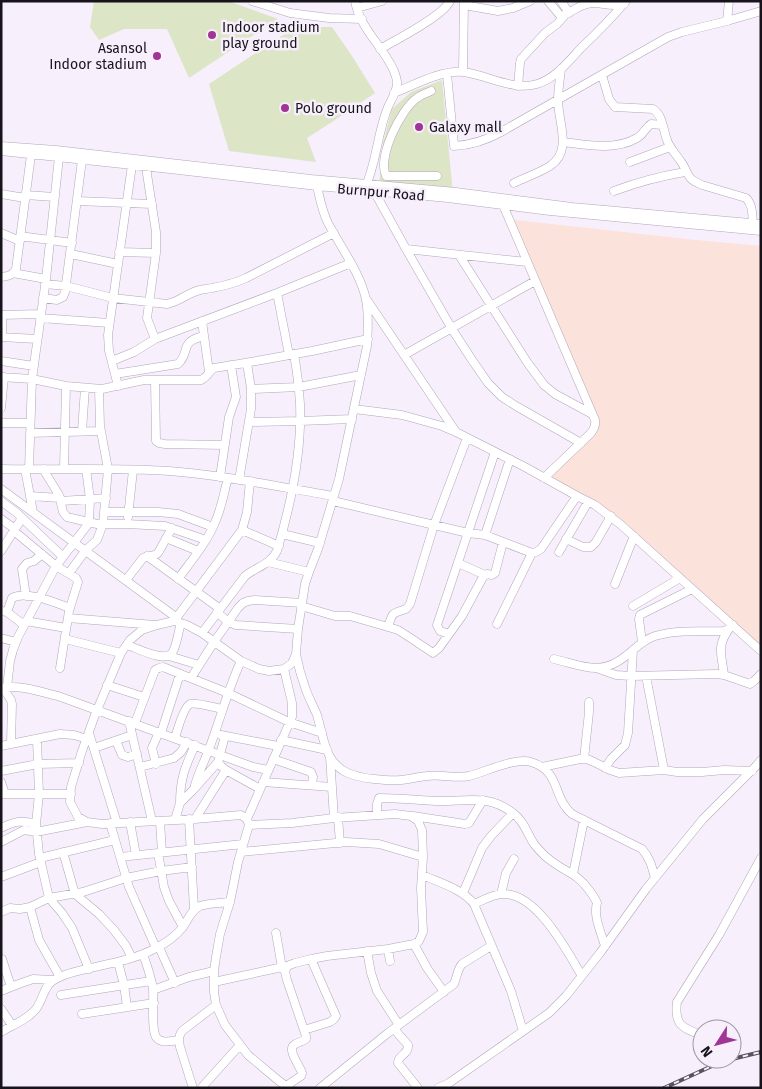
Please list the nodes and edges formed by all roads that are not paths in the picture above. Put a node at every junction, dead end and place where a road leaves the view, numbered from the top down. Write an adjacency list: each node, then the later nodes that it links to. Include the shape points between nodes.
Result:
1 (253, 1): 14 (street, via 290,13)
2 (382, 1): 11 (street)
3 (442, 1): 4 (street)
4 (450, 1): 16 (street, via 438,15)
5 (530, 1): 10 (street, via 498,11)
6 (548, 1): 13 (street, via 559,14)
7 (561, 1): 13 (street)
8 (729, 1): 15 (street)
9 (626, 2): 13 (street, via 591,3); 17 (street)
10 (464, 3): 18 (street)
11 (356, 5): 14 (street)
12 (761, 10): 15 (street)
13 (567, 14): 21 (street, via 521,59)
14 (362, 20): 16 (street)
15 (727, 21): 20 (street, via 668,37)
16 (380, 49): 23 (street, via 398,82)
17 (561, 69): 21 (street, via 546,81); 24 (street)
18 (463, 72): 19 (street); 21 (street)
19 (447, 74): 23 (street); 24 (street, via 454,146 476,144 493,137)
20 (602, 75): 24 (street); 27 (street, via 609,99 615,107 653,109)
21 (518, 86)
22 (432, 91): 26 (street, via 417,98)
23 (394, 93): 25 (street)
24 (558, 100): 28 (street)
25 (387, 110): 26 (street); 43 (street)
26 (401, 116): 40 (street, via 384,162 386,176)
27 (662, 125): 28 (street, via 651,124 638,137 613,146); 30 (street)
28 (563, 142): 41 (street, via 557,159 550,166)
29 (1, 146): 36 (street)
30 (670, 147): 35 (street); 39 (street)
31 (1, 151): 32 (street)
32 (31, 154): 33 (street); 47 (street)
33 (59, 157): 34 (street); 48 (street)
34 (82, 160): 37 (street); 49 (street)
35 (630, 162)
36 (145, 163): 37 (street); 38 (street); 51 (street)
37 (132, 165): 50 (street)
38 (210, 170): 42 (street, Burnpur Road); 43 (street)
39 (685, 172): 45 (street, via 645,180); 53 (street, via 695,182 746,198 750,201)
40 (437, 176)
41 (514, 183)
42 (317, 186): 43 (street, Burnpur Road); 55 (street, via 322,210)
43 (365, 187): 44 (street, Burnpur Road); 53 (street, via 456,192 572,207)
44 (374, 191): 52 (street, Burnpur Road); 60 (street)
45 (614, 191)
46 (1, 194): 47 (street)
47 (25, 196): 48 (street); 57 (street)
48 (54, 197): 58 (street)
49 (77, 201): 50 (street); 59 (street)
50 (126, 204): 51 (street); 61 (street)
51 (152, 204): 62 (street)
52 (503, 205): 54 (street, Burnpur Road); 65 (street)
53 (757, 224)
54 (761, 231)
55 (334, 233): 66 (street); 77 (street, via 232,284 201,289 175,303)
56 (1, 234): 57 (street)
57 (20, 239): 58 (street); 68 (street)
58 (50, 240): 59 (street); 70 (street)
59 (72, 243): 63 (street)
60 (406, 249): 64 (street); 83 (street)
61 (120, 252): 62 (street); 67 (street)
62 (156, 253): 77 (street)
63 (70, 254): 67 (street); 72 (street)
64 (459, 255): 65 (street); 78 (street)
65 (527, 262): 71 (street)
66 (351, 263): 73 (street); 76 (street)
67 (118, 264): 75 (street)
68 (14, 273): 69 (street); 70 (street)
69 (1, 277)
70 (45, 281): 72 (street); 74 (street)
71 (535, 281): 78 (street); 110 (street)
72 (66, 286): 74 (street, via 63,298); 75 (street)
73 (277, 293): 81 (street); 89 (street)
74 (43, 298): 80 (street)
75 (113, 298): 77 (street); 82 (street)
76 (366, 299): 86 (street); 90 (street)
77 (150, 303): 88 (street, via 147,318)
78 (490, 306): 83 (street); 110 (street, via 544,385)
79 (2, 314): 80 (street); 85 (street)
80 (41, 316): 82 (street); 87 (street)
81 (202, 320): 84 (street); 88 (street)
82 (109, 323): 91 (street, via 108,343)
83 (452, 328): 90 (street); 122 (street, via 488,383 502,397)
84 (204, 336): 96 (street); 97 (street, via 188,343 178,364)
85 (2, 337): 87 (street)
86 (368, 338): 89 (street); 98 (street)
87 (37, 339): 95 (street)
88 (155, 339): 91 (street)
89 (292, 355): 93 (street); 104 (street)
90 (404, 355): 119 (street)
91 (112, 361): 97 (street)
92 (1, 362): 95 (street)
93 (247, 363): 94 (street); 107 (street)
94 (231, 365): 96 (street); 123 (street, via 236,397)
95 (34, 366): 100 (street)
96 (209, 372): 101 (street, via 201,380)
97 (115, 374): 103 (street)
98 (361, 375): 104 (street); 109 (street)
99 (2, 377): 100 (street); 108 (street)
100 (32, 379): 102 (street); 115 (street)
101 (155, 380): 103 (street); 123 (street, via 156,441)
102 (66, 386): 105 (street); 118 (street)
103 (118, 386): 106 (street)
104 (299, 387): 107 (street); 112 (street)
105 (84, 388): 106 (street); 116 (street)
106 (99, 389): 117 (street)
107 (251, 389): 113 (street)
108 (1, 408)
109 (354, 409): 111 (street); 119 (street, via 414,418)
110 (592, 414): 122 (street, via 596,424 594,430)
111 (352, 419): 112 (street); 142 (street)
112 (300, 421): 113 (street); 138 (street)
113 (249, 422): 135 (street)
114 (1, 423): 115 (street)
115 (30, 423): 120 (street)
116 (82, 431): 117 (street); 118 (street)
117 (101, 431): 127 (street)
118 (65, 432): 120 (street); 131 (street)
119 (456, 432): 121 (street)
120 (30, 433): 129 (street)
121 (467, 438): 124 (street); 156 (street)
122 (581, 442): 134 (street)
123 (225, 445): 133 (street)
124 (495, 452): 125 (street); 161 (street)
125 (510, 459): 134 (street); 163 (street)
126 (86, 469): 127 (street); 131 (street); 143 (street)
127 (108, 469): 132 (street); 141 (street)
128 (1, 470): 129 (street)
129 (27, 470): 130 (street); 139 (street)
130 (43, 470): 131 (street); 144 (street)
131 (64, 470)
132 (133, 470): 133 (street); 149 (street)
133 (224, 478): 135 (street); 158 (street, via 220,510)
134 (544, 478): 140 (street)
135 (239, 480): 136 (street)
136 (250, 482): 138 (street); 160 (street)
137 (1, 489): 147 (street)
138 (294, 489): 142 (street); 162 (street)
139 (30, 496): 144 (street); 147 (street)
140 (577, 496): 146 (street); 175 (street, via 541,549)
141 (106, 498): 143 (street); 148 (street)
142 (333, 498): 156 (street); 170 (street)
143 (90, 499): 144 (street); 153 (street)
144 (60, 500): 153 (street, via 62,512 67,517)
145 (1, 501): 151 (street)
146 (588, 502): 150 (street); 166 (street)
147 (33, 512): 168 (street)
148 (104, 512): 149 (street); 154 (street)
149 (129, 513): 155 (street); 158 (street, via 178,514)
150 (611, 516): 164 (street); 166 (street, via 591,547)
151 (22, 518): 159 (street); 179 (street)
152 (1, 519): 159 (street)
153 (89, 523): 154 (street); 168 (street)
154 (103, 524): 155 (street); 172 (street, via 97,540)
155 (128, 524): 157 (street)
156 (434, 525): 161 (street); 205 (street, via 410,604 394,613)
157 (172, 528): 165 (street); 167 (street)
158 (213, 528): 167 (street)
159 (14, 530): 173 (street); 177 (street)
160 (242, 530): 171 (street); 191 (street)
161 (468, 533): 163 (street); 181 (street)
162 (282, 534): 170 (street); 171 (street)
163 (485, 535): 169 (street)
164 (634, 536): 186 (street); 189 (street)
165 (166, 538): 174 (street); 178 (street, via 158,553)
166 (566, 539): 176 (street)
167 (206, 540): 174 (street)
168 (74, 542): 172 (street); 179 (street)
169 (503, 542): 175 (street); 185 (street, via 495,573)
170 (320, 543): 183 (street)
171 (279, 546): 180 (street, via 274,558)
172 (86, 550): 184 (street); 188 (street)
173 (1, 551)
174 (198, 551): 187 (street)
175 (532, 552): 203 (street)
176 (559, 552)
177 (42, 554): 182 (street); 192 (street, via 22,569)
178 (147, 556): 187 (street); 188 (street)
179 (63, 557): 182 (street)
180 (268, 562): 183 (street); 197 (street, via 245,576)
181 (458, 563): 185 (street); 210 (street, via 437,625 440,631)
182 (56, 566): 184 (street); 193 (street)
183 (309, 572): 194 (street)
184 (69, 573): 196 (street, via 78,582)
185 (485, 575): 210 (street)
186 (680, 578): 190 (street); 195 (street)
187 (178, 579): 191 (street)
188 (126, 580): 200 (street)
189 (615, 584)
190 (692, 589): 206 (street); 215 (street, via 640,616)
191 (196, 591): 197 (street); 200 (street)
192 (26, 596): 193 (street); 198 (street, via 12,598)
193 (39, 597): 196 (street); 202 (street)
194 (301, 604): 201 (street, via 248,601); 205 (street, via 335,616 350,616); 208 (street)
195 (633, 606)
196 (70, 608): 199 (street)
197 (218, 610): 201 (street); 209 (street)
198 (4, 612): 202 (street)
199 (68, 618): 204 (street); 207 (street)
200 (177, 620): 204 (street); 209 (street); 221 (street, via 174,648)
201 (228, 622): 208 (street); 214 (street)
202 (25, 623): 207 (street); 213 (street)
203 (497, 624)
204 (157, 625): 216 (street, via 142,630)
205 (388, 627): 210 (street, via 433,652)
206 (731, 627): 215 (street, via 720,631 672,632); 218 (street); 230 (street, via 721,647)
207 (66, 628): 212 (street)
208 (298, 629): 220 (street)
209 (202, 632): 214 (street)
210 (449, 634)
211 (1, 638): 213 (street)
212 (65, 639): 219 (street); 225 (street)
213 (16, 642): 235 (street)
214 (214, 642): 223 (street); 224 (street)
215 (642, 642): 217 (street)
216 (127, 645): 219 (street); 221 (street, via 159,657)
217 (633, 650): 227 (street, via 612,665); 231 (street)
218 (761, 651)
219 (121, 653): 234 (street)
220 (296, 654): 226 (street); 244 (street)
221 (168, 656): 224 (street)
222 (554, 659): 227 (street)
223 (241, 661): 226 (street, via 269,671); 236 (street)
224 (199, 665): 233 (street)
225 (60, 668)
226 (284, 669): 242 (street, via 293,710)
227 (597, 669): 231 (street)
228 (180, 674): 233 (street); 237 (street, via 158,668); 243 (street)
229 (761, 674): 230 (street, via 750,684)
230 (724, 675): 232 (street)
231 (631, 676): 232 (street); 270 (street, via 628,733 624,745)
232 (646, 676): 273 (street)
233 (191, 678): 236 (street)
234 (107, 685): 237 (street); 239 (street)
235 (4, 688): 239 (street, via 44,692); 254 (street, via 12,704)
236 (228, 693): 240 (street); 242 (street)
237 (144, 697): 241 (street)
238 (589, 702): 263 (street)
239 (97, 709): 241 (street); 247 (street)
240 (223, 709): 245 (street); 250 (street, via 191,704 184,712)
241 (132, 722): 243 (street); 246 (street)
242 (289, 722): 244 (street); 253 (street)
243 (160, 732): 250 (street); 266 (street, via 152,748)
244 (322, 733): 259 (street)
245 (214, 734): 248 (street); 258 (street)
246 (132, 735): 251 (street); 260 (street)
247 (88, 736): 249 (street, via 66,734); 257 (street); 264 (street)
248 (225, 736): 253 (street); 261 (street)
249 (36, 738): 254 (street); 265 (street)
250 (175, 738): 252 (street)
251 (116, 741): 257 (street); 260 (street, via 122,755)
252 (187, 742): 255 (street); 266 (street, via 174,758)
253 (280, 743): 259 (street); 262 (street)
254 (11, 744): 256 (street)
255 (195, 745): 258 (street); 284 (street, via 182,776)
256 (1, 746)
257 (94, 748): 296 (street)
258 (209, 750): 261 (street); 279 (street)
259 (328, 753): 269 (street, via 334,764 351,775 388,780 466,777 524,760); 278 (street)
260 (136, 754): 268 (street)
261 (219, 758): 271 (street); 272 (street); 279 (street)
262 (273, 759): 272 (street); 277 (street, via 311,772)
263 (584, 759): 269 (street); 270 (street)
264 (79, 763): 265 (street); 282 (street)
265 (38, 764): 274 (street); 281 (street)
266 (156, 764): 268 (street)
267 (758, 766): 273 (street, via 677,772); 319 (street, via 703,819)
268 (140, 767): 292 (street)
269 (542, 767): 291 (street, via 553,778 568,810)
270 (606, 768): 273 (street, via 619,772)
271 (226, 770): 276 (street); 289 (street)
272 (268, 770): 276 (street)
273 (664, 770)
274 (1, 771)
275 (1, 782): 280 (street)
276 (262, 785): 277 (street); 295 (street)
277 (312, 786): 278 (street)
278 (332, 787): 288 (street)
279 (194, 789): 284 (street)
280 (3, 794): 281 (street)
281 (39, 794): 282 (street); 298 (street)
282 (71, 794): 293 (street, via 70,802 78,817)
283 (482, 800): 285 (street); 286 (street, via 379,798); 287 (street, via 469,823 465,824)
284 (180, 803): 290 (street)
285 (513, 813): 315 (street, via 542,853); 320 (street, via 482,848)
286 (377, 815): 287 (street); 288 (street)
287 (412, 816): 309 (street, via 422,830)
288 (336, 817): 295 (street, via 292,823); 301 (street)
289 (192, 819): 290 (street); 295 (street, via 241,815); 303 (street)
290 (175, 820): 292 (street)
291 (584, 820): 315 (street); 319 (street, via 642,849 651,861)
292 (156, 821): 294 (street); 306 (street)
293 (87, 822): 296 (street); 298 (street)
294 (130, 822): 296 (street); 307 (street)
295 (248, 822): 302 (street)
296 (114, 823): 299 (street)
297 (1, 828): 298 (street, via 24,821)
298 (36, 828): 300 (street, via 20,831); 312 (street)
299 (115, 840): 304 (street); 308 (street)
300 (1, 842)
301 (340, 842): 305 (street); 309 (street, via 379,844)
302 (244, 844): 303 (street); 305 (street)
303 (191, 850): 306 (street); 313 (street)
304 (63, 852): 312 (street); 321 (street)
305 (241, 852): 325 (street)
306 (160, 853): 307 (street); 314 (street)
307 (136, 856): 308 (street)
308 (120, 857): 318 (street)
309 (423, 857): 316 (street)
310 (761, 858): 368 (street, via 677,1002 677,1019)
311 (514, 859): 322 (street, via 506,873)
312 (40, 860): 317 (street); 323 (street)
313 (192, 867): 314 (street); 328 (street)
314 (161, 871): 318 (street); 330 (street, via 169,901)
315 (574, 874): 334 (street, via 596,898 596,914)
316 (422, 875): 320 (street); 332 (street, via 423,932 420,941)
317 (1, 877)
318 (126, 878): 321 (street); 335 (street)
319 (655, 878): 334 (street)
320 (463, 893): 326 (street)
321 (75, 894): 323 (street); 340 (street, via 114,930)
322 (501, 894): 326 (street); 348 (street, via 517,896 550,924)
323 (49, 898): 327 (street); 346 (street, via 72,928)
324 (1, 901): 329 (street)
325 (230, 902): 328 (street); 347 (street, via 220,934)
326 (474, 904): 333 (street)
327 (30, 907): 329 (street); 349 (street, via 39,940)
328 (194, 909): 330 (street)
329 (4, 911)
330 (183, 927): 335 (street)
331 (276, 933): 345 (street)
332 (414, 944): 336 (street); 357 (street)
333 (491, 946): 357 (street, via 462,964 454,984); 367 (street, via 511,991)
334 (605, 946): 348 (street)
335 (158, 947): 339 (street); 352 (street)
336 (388, 949): 337 (street); 343 (street)
337 (367, 951): 341 (street); 365 (street, via 377,991)
338 (1, 954): 342 (street)
339 (143, 954): 340 (street); 350 (street)
340 (132, 958): 344 (street)
341 (311, 958): 345 (street); 366 (street, via 336,1016 330,1022)
342 (1, 960): 354 (street)
343 (390, 961)
344 (118, 962): 346 (street); 353 (street)
345 (285, 967): 351 (street); 366 (street, via 286,980)
346 (89, 969): 349 (street)
347 (214, 971): 351 (street); 352 (street)
348 (582, 976): 367 (street, via 554,1008)
349 (56, 978): 354 (street, via 34,979); 364 (street, via 48,985 33,1013)
350 (151, 981): 353 (street); 355 (street)
351 (214, 982): 360 (street)
352 (175, 983): 355 (street)
353 (124, 985): 358 (street); 361 (street)
354 (12, 987): 356 (street)
355 (153, 990): 359 (street)
356 (1, 992)
357 (444, 992): 365 (street)
358 (61, 995)
359 (154, 1002): 361 (street); 370 (street, via 156,1037 166,1042)
360 (216, 1005): 370 (street, via 182,1031); 371 (street)
361 (127, 1007): 363 (street)
362 (1, 1009): 364 (street)
363 (82, 1014)
364 (12, 1026): 369 (street)
365 (397, 1027): 375 (street); 376 (street, via 408,1046 398,1062)
366 (304, 1030): 374 (street, via 306,1040 295,1044 291,1050 302,1073)
367 (523, 1031): 377 (street)
368 (692, 1031)
369 (1, 1032)
370 (178, 1040): 372 (street)
371 (240, 1045): 373 (street); 374 (street)
372 (192, 1085): 373 (street)
373 (205, 1087)
374 (288, 1087)
375 (320, 1088)
376 (418, 1088)
377 (438, 1088)

